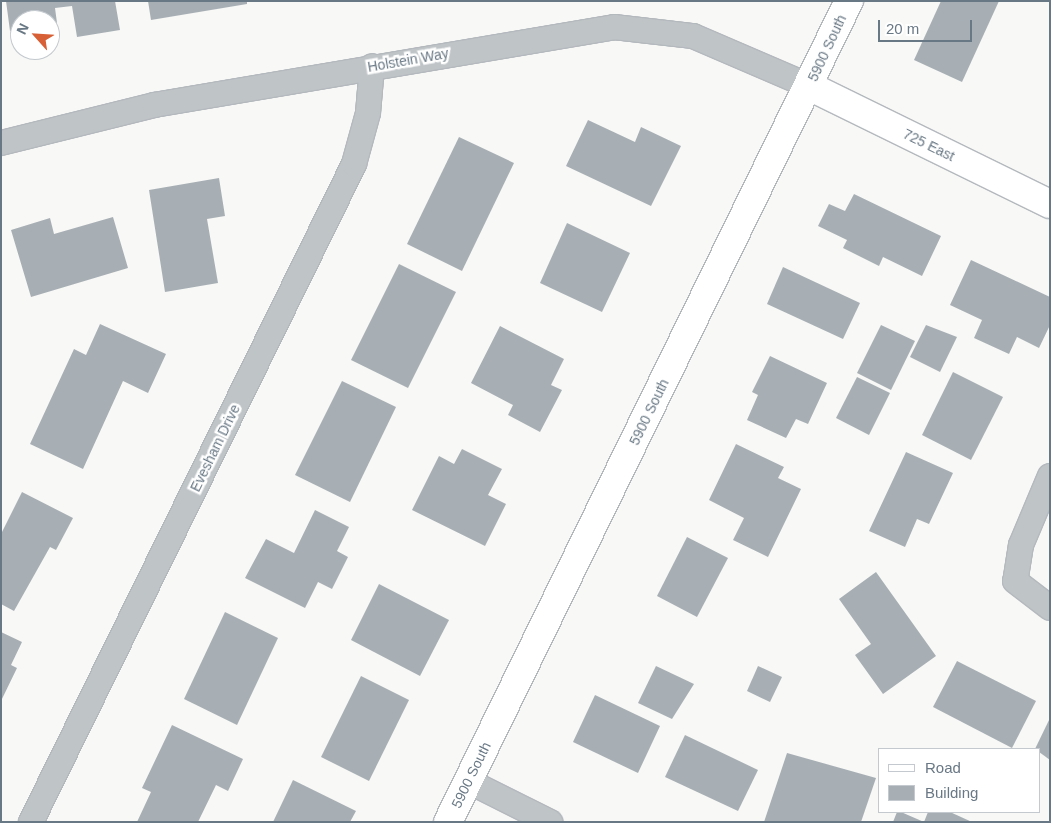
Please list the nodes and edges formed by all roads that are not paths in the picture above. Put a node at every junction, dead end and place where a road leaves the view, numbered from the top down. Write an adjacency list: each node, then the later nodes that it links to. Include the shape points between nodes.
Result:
1 (849, 1): 3 (main road, 5900 South)
2 (372, 66): 3 (street, Holstein Way, via 614,27 693,36); 4 (street, Holstein Way, via 154,104); 9 (street, Evesham Drive, via 367,120 354,164)
3 (809, 86): 5 (main road, 725 East); 8 (main road, 5900 South)
4 (1, 143)
5 (1050, 204)
6 (1050, 476): 7 (street, via 1021,545 1015,581)
7 (1050, 608)
8 (468, 781): 10 (main road, 5900 South); 11 (street)
9 (31, 822)
10 (448, 822)
11 (550, 822)

